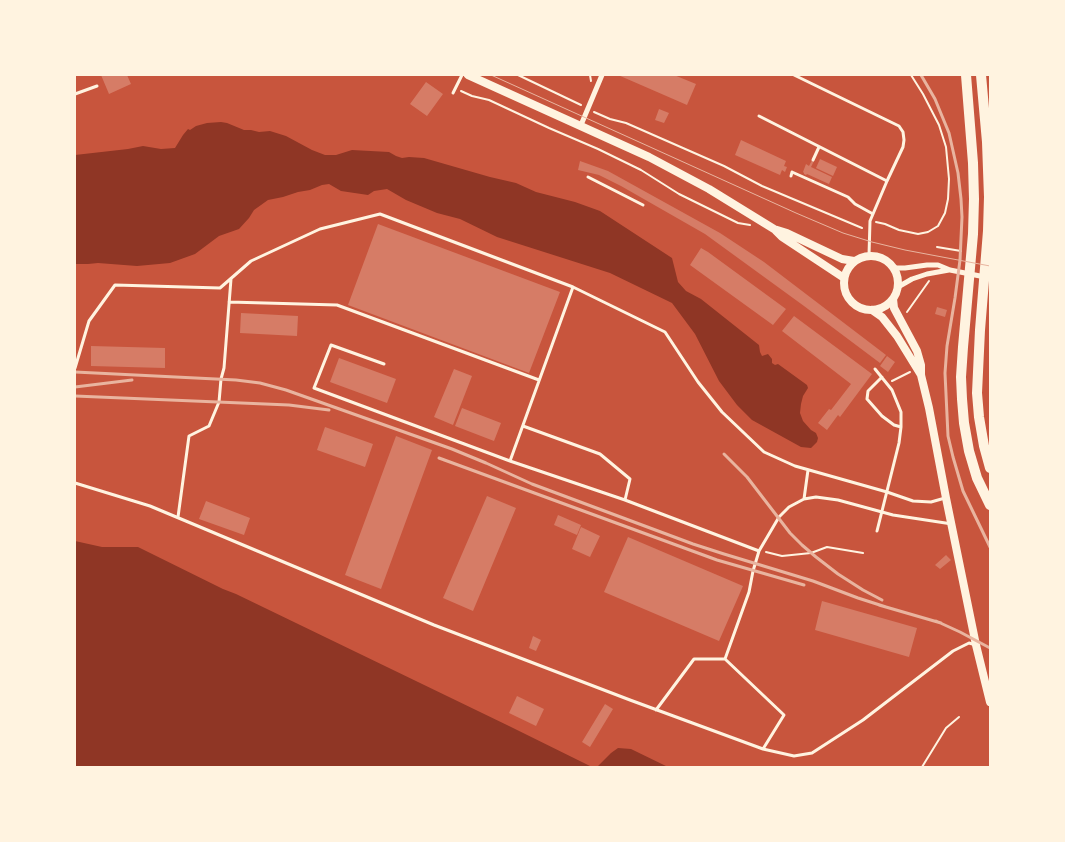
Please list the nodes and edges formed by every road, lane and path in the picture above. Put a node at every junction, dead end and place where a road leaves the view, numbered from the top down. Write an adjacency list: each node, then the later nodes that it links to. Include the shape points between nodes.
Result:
1 (462, 75): 11 (lane)
2 (468, 75): 9 (street)
3 (518, 75): 14 (path)
4 (602, 75): 14 (street)
5 (794, 75): 21 (lane, via 899,126 903,132 903,146)
6 (911, 75): 24 (path, via 939,125 946,147 949,179 945,213 938,226 918,234)
7 (966, 75): 60 (main road, via 974,199 962,399 969,451)
8 (981, 75): 53 (main road, via 990,197 977,393)
9 (478, 77): 16 (street)
10 (97, 86): 13 (lane)
11 (456, 88): 12 (lane); 25 (path, via 598,149 738,223)
12 (453, 93)
13 (75, 94)
14 (588, 109): 16 (street); 27 (path)
15 (759, 116): 17 (lane)
16 (581, 126): 26 (street, via 678,172)
17 (820, 147): 18 (lane); 21 (lane)
18 (813, 160)
19 (791, 176): 23 (lane, via 792,172 848,197)
20 (588, 178): 22 (lane)
21 (887, 181): 23 (lane)
22 (642, 205)
23 (873, 214): 24 (lane)
24 (870, 221): 27 (lane)
25 (755, 226)
26 (774, 229): 29 (street, via 842,259); 33 (street)
27 (870, 231): 28 (lane)
28 (869, 255): 29 (street); 30 (street, via 880,257)
29 (854, 261): 33 (street)
30 (894, 268): 31 (street, via 938,265); 37 (street)
31 (950, 270): 34 (street); 37 (street, via 927,274)
32 (231, 278): 36 (lane, via 250,261 320,229 380,214); 39 (lane); 43 (lane, via 220,288 115,285 89,321)
33 (844, 278): 40 (street, via 847,298 860,309)
34 (990, 278)
35 (934, 279): 41 (path)
36 (573, 287): 48 (lane); 54 (lane, via 665,332 698,382 747,437 764,452)
37 (898, 287): 38 (street)
38 (893, 299): 40 (street, via 886,306); 41 (street)
39 (229, 302): 48 (lane, via 337,305); 62 (lane, via 219,402 210,426 189,436)
40 (872, 310): 46 (street, via 897,336)
41 (899, 319): 46 (street, via 917,351)
42 (384, 364): 52 (lane, via 331,345 314,388)
43 (75, 368)
44 (875, 369): 47 (lane)
45 (912, 371): 49 (path)
46 (922, 374): 57 (street)
47 (882, 377): 51 (lane, via 898,402); 51 (lane, via 868,391 868,399 882,416)
48 (539, 380): 50 (lane)
49 (892, 381)
50 (522, 426): 52 (lane); 59 (lane, via 600,454 630,479)
51 (901, 427): 56 (lane)
52 (510, 461): 59 (lane)
53 (990, 468)
54 (808, 470): 56 (lane); 58 (lane)
55 (75, 483): 62 (lane)
56 (887, 492): 57 (lane, via 924,502); 61 (lane)
57 (946, 498): 63 (street)
58 (804, 499): 61 (lane, via 816,497); 65 (lane, via 779,517)
59 (625, 500): 65 (lane)
60 (990, 505)
61 (882, 512): 63 (lane); 64 (lane)
62 (178, 518): 70 (lane, via 434,625)
63 (952, 524): 67 (street)
64 (877, 531)
65 (759, 551): 66 (path, via 782,556 811,554 827,547); 68 (lane, via 749,592)
66 (862, 553)
67 (976, 645): 69 (street); 72 (lane, via 969,643 953,651 863,720 812,753 794,756)
68 (725, 659): 70 (lane, via 694,659); 72 (lane, via 784,715)
69 (990, 702)
70 (656, 710): 72 (lane)
71 (959, 717): 73 (path, via 946,728)
72 (763, 749)
73 (922, 767)

